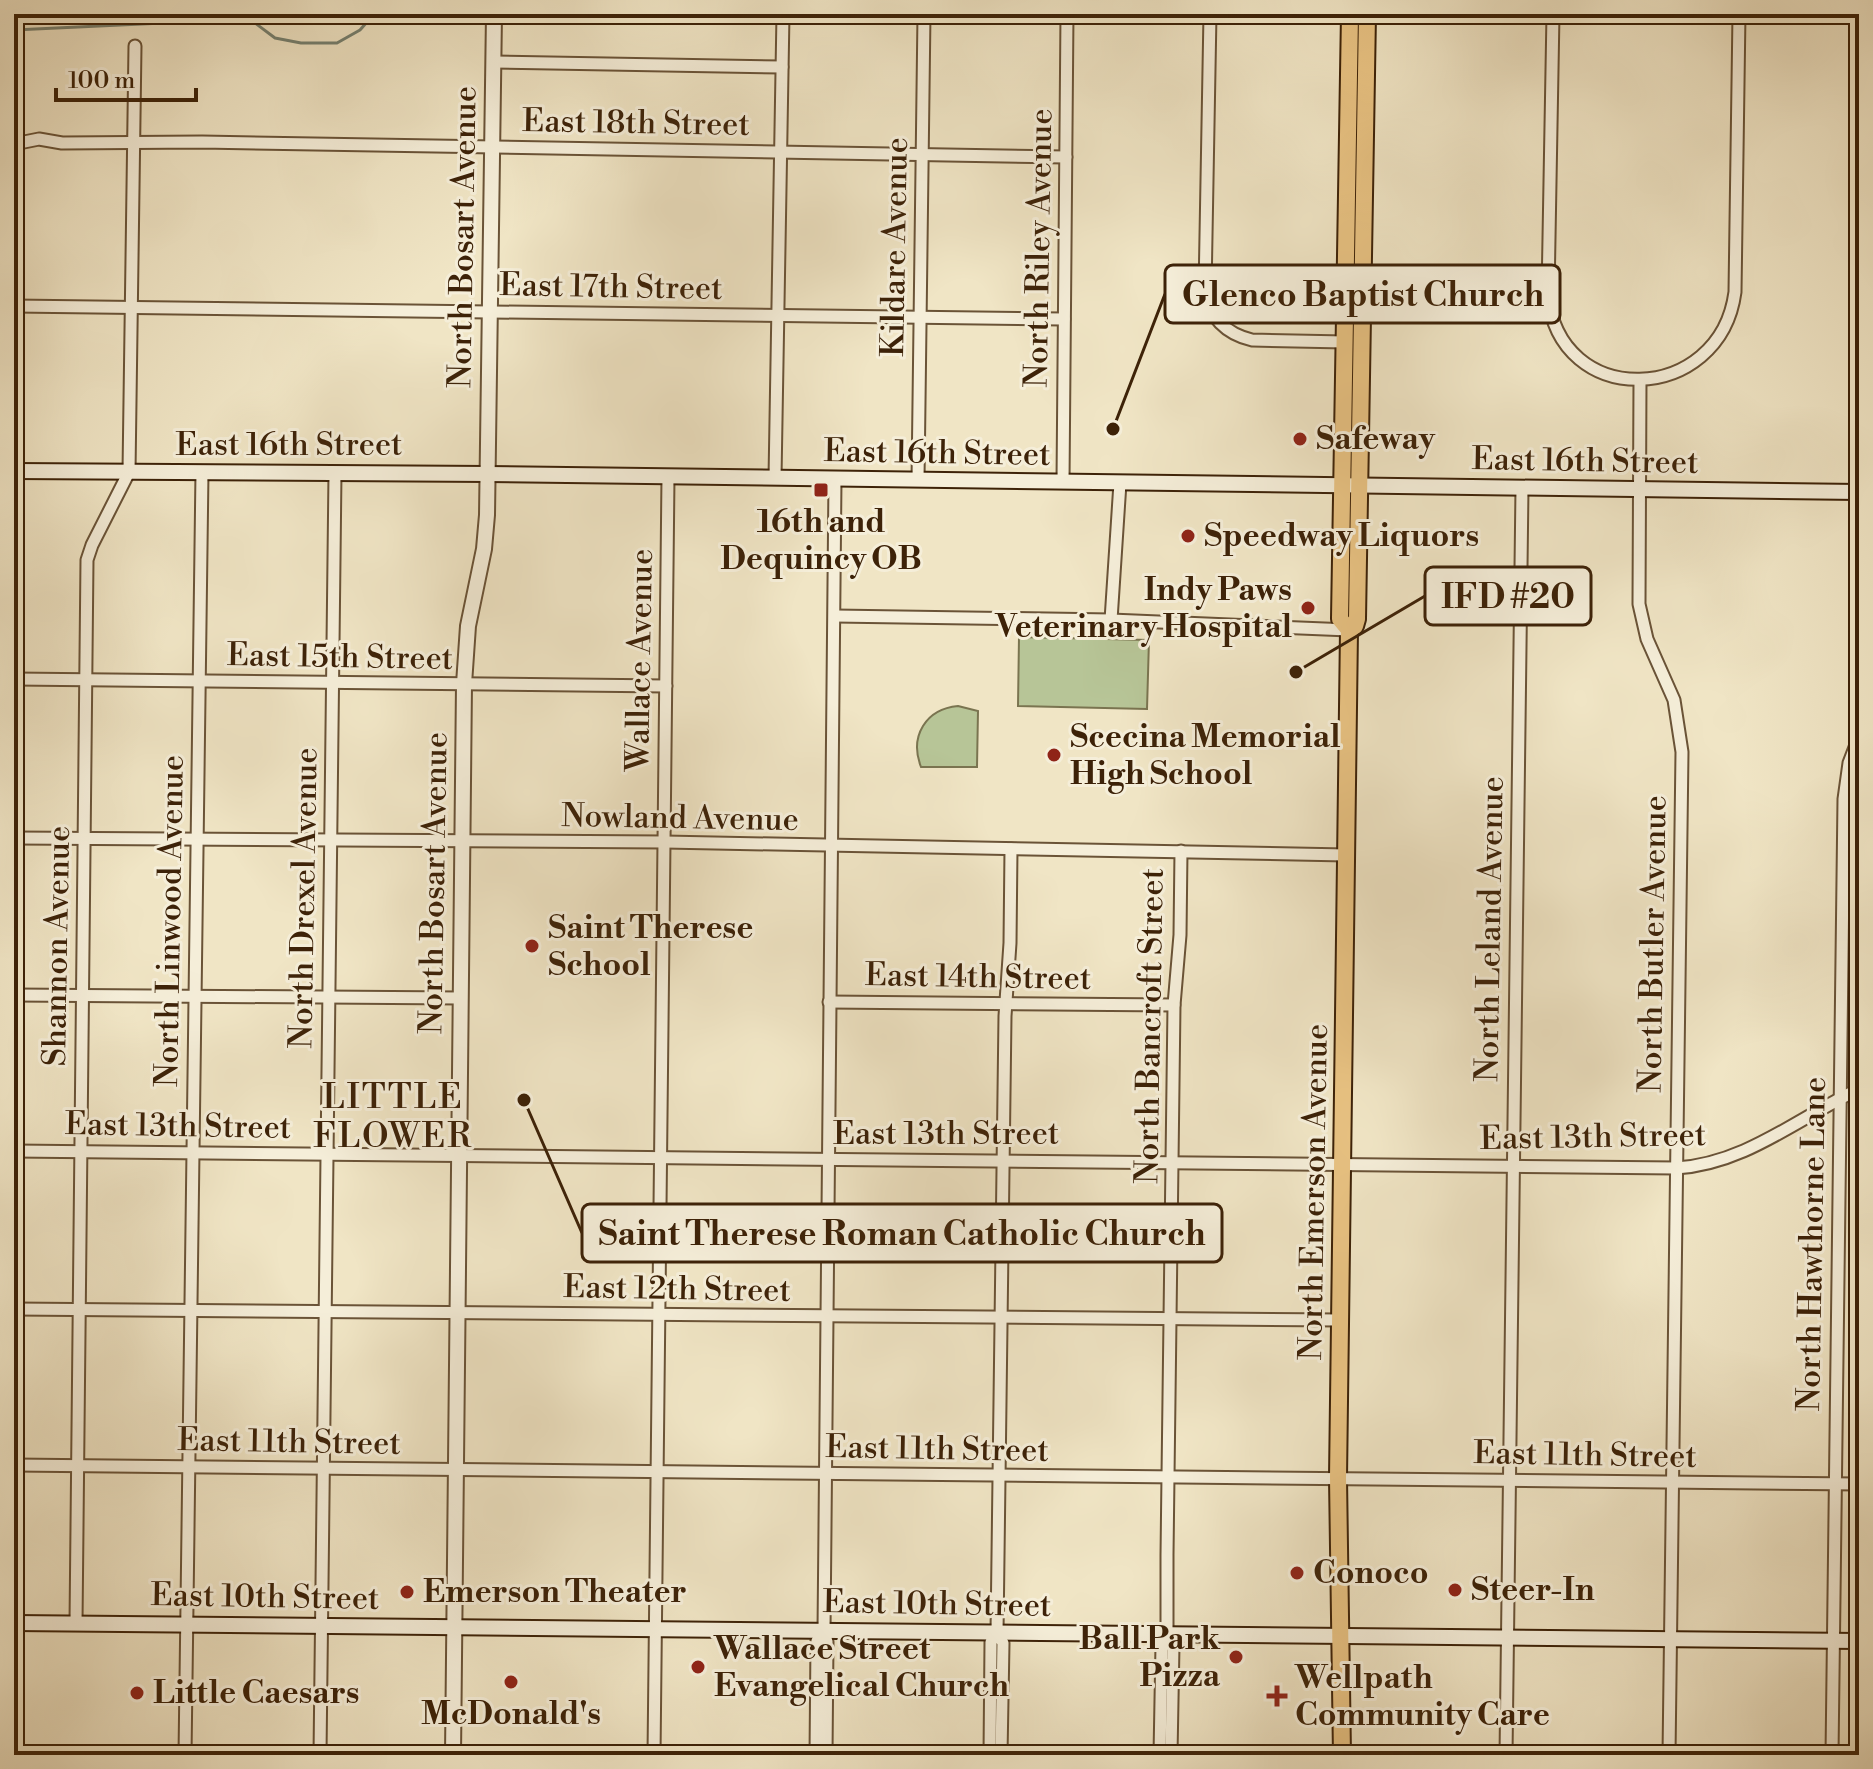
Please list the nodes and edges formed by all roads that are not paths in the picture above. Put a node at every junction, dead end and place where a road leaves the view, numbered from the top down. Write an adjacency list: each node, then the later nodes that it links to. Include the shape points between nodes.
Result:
1 (494, 14): 11 (main road, North Bosart Avenue)
2 (783, 14): 12 (street)
3 (924, 14): 17 (street, Kildare Avenue)
4 (1067, 14): 18 (street, North Riley Avenue)
5 (1210, 14): 25 (street, via 1205,291 1214,316 1237,336 1252,340)
6 (1350, 14): 25 (main road, North Emerson Avenue)
7 (1367, 14): 38 (main road, North Emerson Avenue)
8 (1553, 14): 26 (street, via 1548,294 1552,316 1565,343 1583,362 1619,379)
9 (1739, 14): 26 (street, via 1731,310 1720,334 1697,360 1670,375)
10 (135, 46): 13 (street)
11 (494, 62): 12 (street); 15 (main road, North Bosart Avenue)
12 (782, 67): 16 (street)
13 (134, 143): 14 (street, East 18th Street, via 39,139); 15 (street, East 18th Street); 20 (street)
14 (14, 144)
15 (492, 147): 16 (street, East 18th Street); 21 (main road, North Bosart Avenue)
16 (781, 151): 17 (street, East 18th Street); 22 (street)
17 (921, 156): 18 (street, East 18th Street); 23 (street, Kildare Avenue)
18 (1066, 157): 24 (street, North Riley Avenue)
19 (14, 306): 20 (street, East 17th Street)
20 (133, 307): 21 (street, East 17th Street); 28 (street)
21 (490, 311): 22 (street, East 17th Street); 31 (main road, North Bosart Avenue)
22 (778, 315): 23 (street, East 17th Street); 33 (street)
23 (920, 317): 24 (street, East 17th Street); 35 (street, Kildare Avenue)
24 (1064, 319): 36 (street, North Riley Avenue)
25 (1345, 342): 38 (main road, North Emerson Avenue)
26 (1640, 381): 40 (street, North Butler Avenue)
27 (14, 471): 28 (main road, East 16th Street)
28 (129, 472): 29 (main road, East 16th Street); 46 (street, Shannon Avenue, via 88,555)
29 (202, 472): 30 (main road, East 16th Street); 47 (street, North Linwood Avenue)
30 (335, 473): 31 (main road, East 16th Street); 48 (street, North Drexel Avenue)
31 (488, 474): 32 (main road, East 16th Street); 49 (main road, North Bosart Avenue, via 486,531 468,626)
32 (668, 477): 33 (main road, East 16th Street); 50 (street, Wallace Avenue)
33 (775, 478): 34 (main road, East 16th Street)
34 (835, 479): 35 (main road, East 16th Street); 42 (street)
35 (918, 480): 36 (main road, East 16th Street)
36 (1063, 482): 37 (main road, East 16th Street)
37 (1120, 483): 38 (main road, East 16th Street); 43 (street)
38 (1351, 486): 39 (main road, East 16th Street); 44 (main road, North Emerson Avenue, via 1357,619)
39 (1522, 488): 40 (main road, East 16th Street); 82 (street, North Leland Avenue)
40 (1639, 489): 41 (main road, East 16th Street); 83 (street, North Butler Avenue, via 1640,613 1674,700 1682,744)
41 (1859, 492)
42 (835, 616): 43 (street); 58 (street)
43 (1111, 620): 44 (street)
44 (1349, 630): 61 (main road, North Emerson Avenue)
45 (14, 679): 46 (street, East 15th Street)
46 (86, 680): 47 (street, East 15th Street); 53 (street, Shannon Avenue)
47 (199, 681): 48 (street, East 15th Street); 54 (street, North Linwood Avenue)
48 (332, 683): 49 (street, East 15th Street); 55 (street, North Drexel Avenue)
49 (464, 684): 50 (street, East 15th Street); 56 (main road, North Bosart Avenue)
50 (666, 686): 57 (street, Wallace Avenue)
51 (1859, 737): 71 (street, North Hawthorne Lane, via 1844,799)
52 (14, 838): 53 (street, Nowland Avenue)
53 (84, 838): 54 (street, Nowland Avenue); 63 (street, Shannon Avenue)
54 (198, 839): 55 (street, Nowland Avenue); 64 (street, North Linwood Avenue)
55 (330, 840): 56 (street, Nowland Avenue); 65 (street, North Drexel Avenue)
56 (463, 841): 57 (street, Nowland Avenue); 66 (main road, North Bosart Avenue)
57 (665, 842): 58 (street, Nowland Avenue); 77 (street, Wallace Avenue)
58 (830, 846): 59 (street, Nowland Avenue); 67 (street)
59 (1011, 849): 60 (street, Nowland Avenue); 68 (street)
60 (1181, 851): 61 (street, Nowland Avenue); 69 (street, North Bancroft Street)
61 (1346, 855): 81 (main road, North Emerson Avenue)
62 (14, 995): 63 (street)
63 (82, 995): 64 (street); 73 (street, Shannon Avenue)
64 (196, 996): 65 (street); 74 (street, North Linwood Avenue)
65 (328, 997): 66 (street); 75 (street, North Drexel Avenue)
66 (460, 998): 76 (main road, North Bosart Avenue)
67 (829, 1002): 68 (street, East 14th Street); 78 (street)
68 (1006, 1003): 69 (street, East 14th Street); 79 (street)
69 (1174, 1005): 80 (street, North Bancroft Street)
70 (1859, 1089): 71 (street, East 13th Street)
71 (1840, 1098): 83 (street, East 13th Street, via 1736,1155); 106 (street, North Hawthorne Lane)
72 (14, 1151): 73 (street, East 13th Street)
73 (80, 1151): 74 (street, East 13th Street); 85 (street, Shannon Avenue)
74 (194, 1153): 75 (street, East 13th Street); 86 (street, North Linwood Avenue)
75 (326, 1154): 76 (street, East 13th Street); 87 (street, North Drexel Avenue)
76 (459, 1155): 77 (street, East 13th Street); 88 (main road, North Bosart Avenue)
77 (661, 1157): 78 (street, East 13th Street); 89 (street, Wallace Avenue)
78 (830, 1159): 79 (street, East 13th Street); 90 (street)
79 (1003, 1160): 80 (street, East 13th Street); 91 (street)
80 (1172, 1162): 81 (street, East 13th Street); 92 (street, North Bancroft Street)
81 (1342, 1163): 82 (street, East 13th Street); 93 (main road, North Emerson Avenue)
82 (1513, 1165): 83 (street, East 13th Street); 104 (street, North Leland Avenue)
83 (1676, 1168): 105 (street, North Butler Avenue)
84 (14, 1309): 85 (street, East 12th Street)
85 (79, 1309): 86 (street, East 12th Street); 95 (street, Shannon Avenue)
86 (192, 1310): 87 (street, East 12th Street); 96 (street, North Linwood Avenue)
87 (324, 1311): 88 (street, East 12th Street); 97 (street, North Drexel Avenue)
88 (457, 1313): 89 (street, East 12th Street); 98 (main road, North Bosart Avenue)
89 (659, 1315): 90 (street, East 12th Street); 99 (street, Wallace Avenue)
90 (829, 1317): 91 (street, East 12th Street); 100 (street)
91 (1001, 1318): 92 (street, East 12th Street); 101 (street)
92 (1170, 1320): 93 (street, East 12th Street); 102 (street, North Bancroft Street)
93 (1340, 1320): 103 (main road, North Emerson Avenue)
94 (14, 1465): 95 (street, East 11th Street)
95 (77, 1466): 96 (street, East 11th Street); 109 (street, Shannon Avenue)
96 (190, 1467): 97 (street, East 11th Street); 110 (street, North Linwood Avenue)
97 (322, 1468): 98 (street, East 11th Street); 111 (street, North Drexel Avenue)
98 (455, 1470): 99 (street, East 11th Street); 112 (main road, North Bosart Avenue)
99 (657, 1472): 100 (street, East 11th Street); 113 (street, Wallace Avenue)
100 (827, 1474): 101 (street, East 11th Street); 114 (street)
101 (999, 1476): 102 (street, East 11th Street); 115 (street)
102 (1168, 1477): 103 (street, East 11th Street); 116 (street, North Bancroft Street)
103 (1338, 1478): 104 (street, East 11th Street); 117 (main road, North Emerson Avenue)
104 (1509, 1480): 105 (street, East 11th Street); 118 (street, North Leland Avenue)
105 (1672, 1482): 106 (street, East 11th Street); 119 (street, North Butler Avenue)
106 (1836, 1483): 107 (street, East 11th Street); 120 (street, North Hawthorne Lane)
107 (1859, 1484)
108 (14, 1623): 109 (main road, East 10th Street)
109 (76, 1623): 110 (main road, East 10th Street)
110 (188, 1624): 111 (main road, East 10th Street); 122 (street, North Linwood Avenue)
111 (320, 1626): 112 (main road, East 10th Street); 123 (street, North Drexel Avenue)
112 (454, 1627): 113 (main road, East 10th Street); 124 (main road, North Bosart Avenue)
113 (655, 1629): 114 (main road, East 10th Street); 125 (street, Wallace Avenue)
114 (824, 1631): 115 (main road, East 10th Street); 126 (street, via 817,1641); 127 (street)
115 (997, 1633): 116 (main road, East 10th Street); 128 (street, via 991,1642); 129 (street, via 1003,1643)
116 (1167, 1635): 117 (main road, East 10th Street); 130 (street, North Bancroft Street, via 1162,1645); 131 (street, North Bancroft Street, via 1173,1645)
117 (1341, 1637): 118 (main road, East 10th Street); 132 (main road, North Emerson Avenue)
118 (1507, 1638): 119 (main road, East 10th Street); 133 (street, North Leland Avenue)
119 (1670, 1639): 120 (main road, East 10th Street); 134 (street, North Butler Avenue)
120 (1833, 1641): 121 (main road, East 10th Street); 135 (street, North Hawthorne Lane)
121 (1859, 1641)
122 (185, 1755)
123 (320, 1755)
124 (453, 1755)
125 (654, 1755)
126 (816, 1755)
127 (826, 1755)
128 (990, 1755)
129 (1001, 1755)
130 (1160, 1755)
131 (1171, 1755)
132 (1342, 1755)
133 (1506, 1755)
134 (1669, 1755)
135 (1832, 1755)

